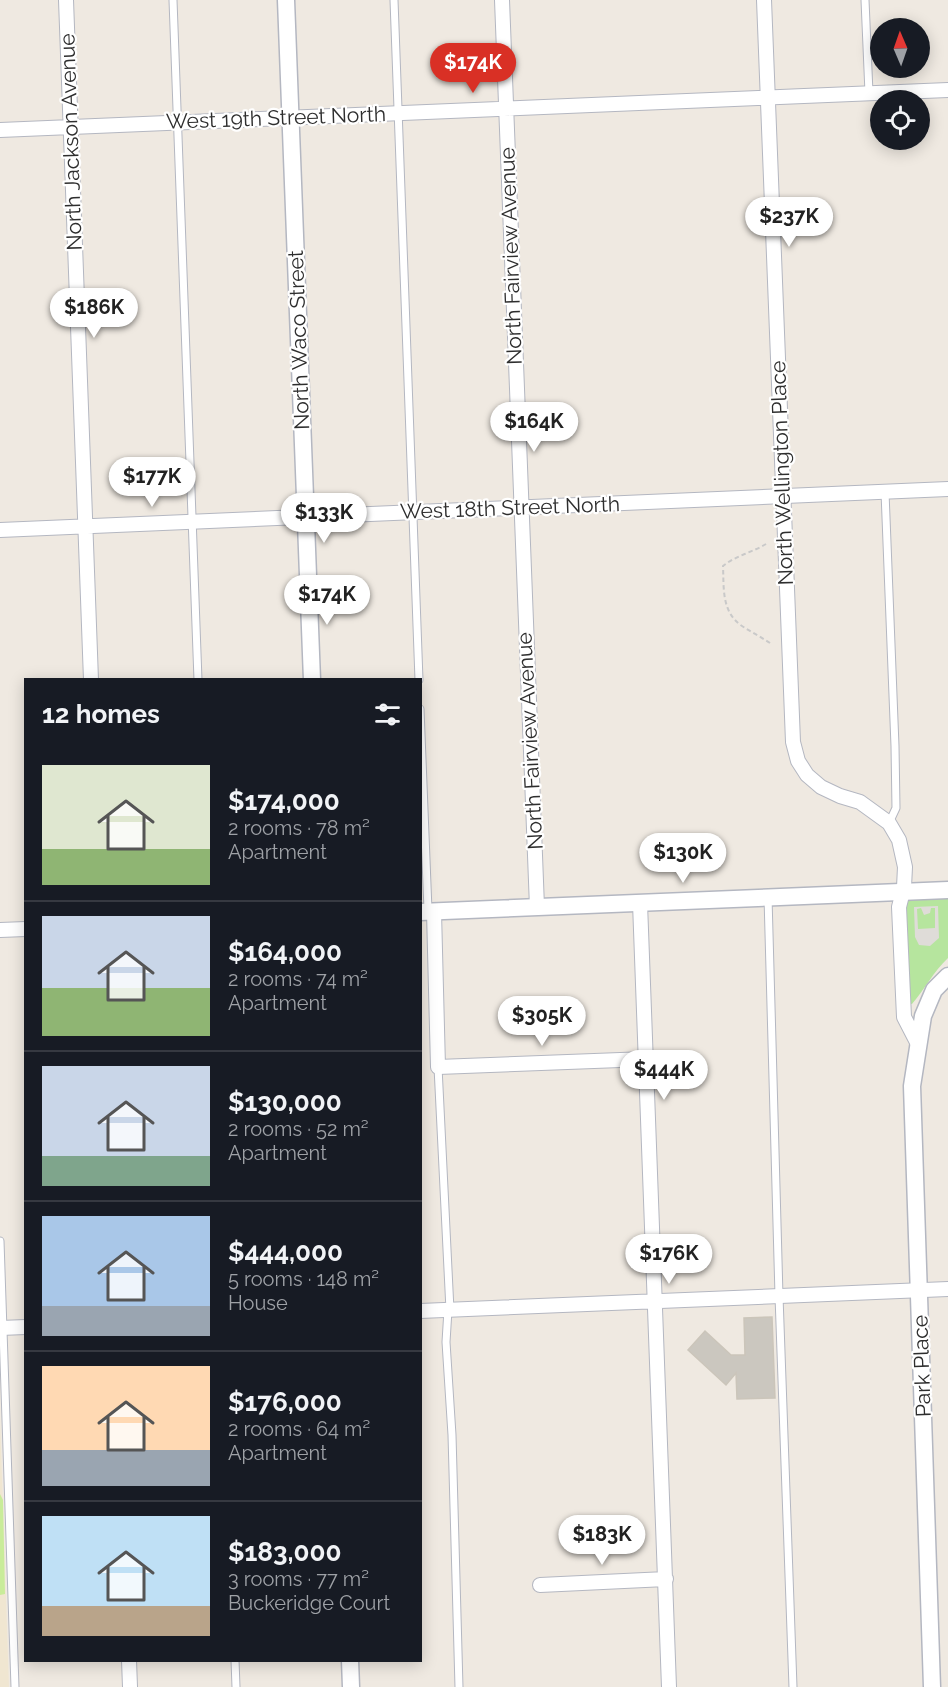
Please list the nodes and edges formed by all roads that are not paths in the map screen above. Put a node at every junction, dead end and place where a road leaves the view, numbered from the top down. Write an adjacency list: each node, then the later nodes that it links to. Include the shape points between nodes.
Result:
1 (66, 0): 15 (street, North Jackson Avenue)
2 (173, 0): 14 (lane)
3 (286, 0): 13 (street, North Waco Street)
4 (394, 0): 12 (lane)
5 (501, 0): 11 (street, North Fairview Avenue)
6 (764, 0): 10 (street, North Wellington Place)
7 (865, 0): 9 (lane)
8 (948, 90): 9 (street, West 19th Street North)
9 (869, 93): 10 (street, West 19th Street North)
10 (767, 98): 11 (street, West 19th Street North); 19 (street, North Wellington Place)
11 (506, 109): 12 (street, West 19th Street North); 20 (street, North Fairview Avenue)
12 (398, 113): 13 (street, West 19th Street North); 21 (lane)
13 (290, 117): 14 (street, West 19th Street North); 22 (street, North Waco Street)
14 (177, 122): 15 (street, West 19th Street North); 23 (lane)
15 (70, 126): 16 (street, West 19th Street North); 24 (street, North Jackson Avenue)
16 (0, 130)
17 (948, 489): 18 (street, West 18th Street North)
18 (885, 492): 19 (street, West 18th Street North); 31 (lane, via 896,808)
19 (783, 496): 20 (street, West 18th Street North); 31 (street, North Wellington Place, via 793,741 798,761 821,787 860,802)
20 (520, 508): 21 (street, West 18th Street North); 36 (street, North Fairview Avenue)
21 (413, 512): 22 (street, West 18th Street North); 29 (lane)
22 (306, 517): 23 (street, West 18th Street North); 28 (street, North Waco Street)
23 (192, 522): 24 (street, West 18th Street North); 27 (lane)
24 (85, 526): 25 (street, West 18th Street North); 26 (street, North Jackson Avenue)
25 (0, 530)
26 (91, 678)
27 (198, 678)
28 (312, 678)
29 (419, 678)
30 (422, 767): 37 (lane)
31 (889, 824): 33 (street, North Wellington Place, via 899,840 905,867)
32 (948, 890): 33 (street)
33 (903, 892): 34 (street); 41 (street, via 899,907 904,1017)
34 (768, 897): 35 (street); 47 (lane)
35 (640, 903): 36 (street); 42 (street)
36 (537, 907): 37 (street)
37 (427, 912): 43 (street)
38 (24, 929): 39 (street)
39 (0, 930)
40 (948, 976): 41 (street, Park Place, via 930,999)
41 (918, 1046): 46 (street, Park Place, via 912,1086)
42 (647, 1059): 43 (street); 48 (street)
43 (438, 1067): 49 (lane)
44 (0, 1241): 52 (lane)
45 (948, 1289): 46 (street)
46 (919, 1290): 47 (street); 65 (street, Park Place)
47 (779, 1296): 48 (street); 64 (lane)
48 (655, 1301): 49 (street); 53 (street)
49 (449, 1310): 50 (street); 62 (lane, via 446,1342)
50 (422, 1311)
51 (24, 1327): 52 (street)
52 (2, 1328): 58 (lane)
53 (666, 1579): 54 (street); 63 (street)
54 (540, 1585)
55 (129, 1662): 59 (street)
56 (235, 1662): 60 (lane)
57 (350, 1662): 61 (street)
58 (15, 1687)
59 (130, 1687)
60 (236, 1687)
61 (351, 1687)
62 (459, 1687)
63 (669, 1687)
64 (793, 1687)
65 (932, 1687)

